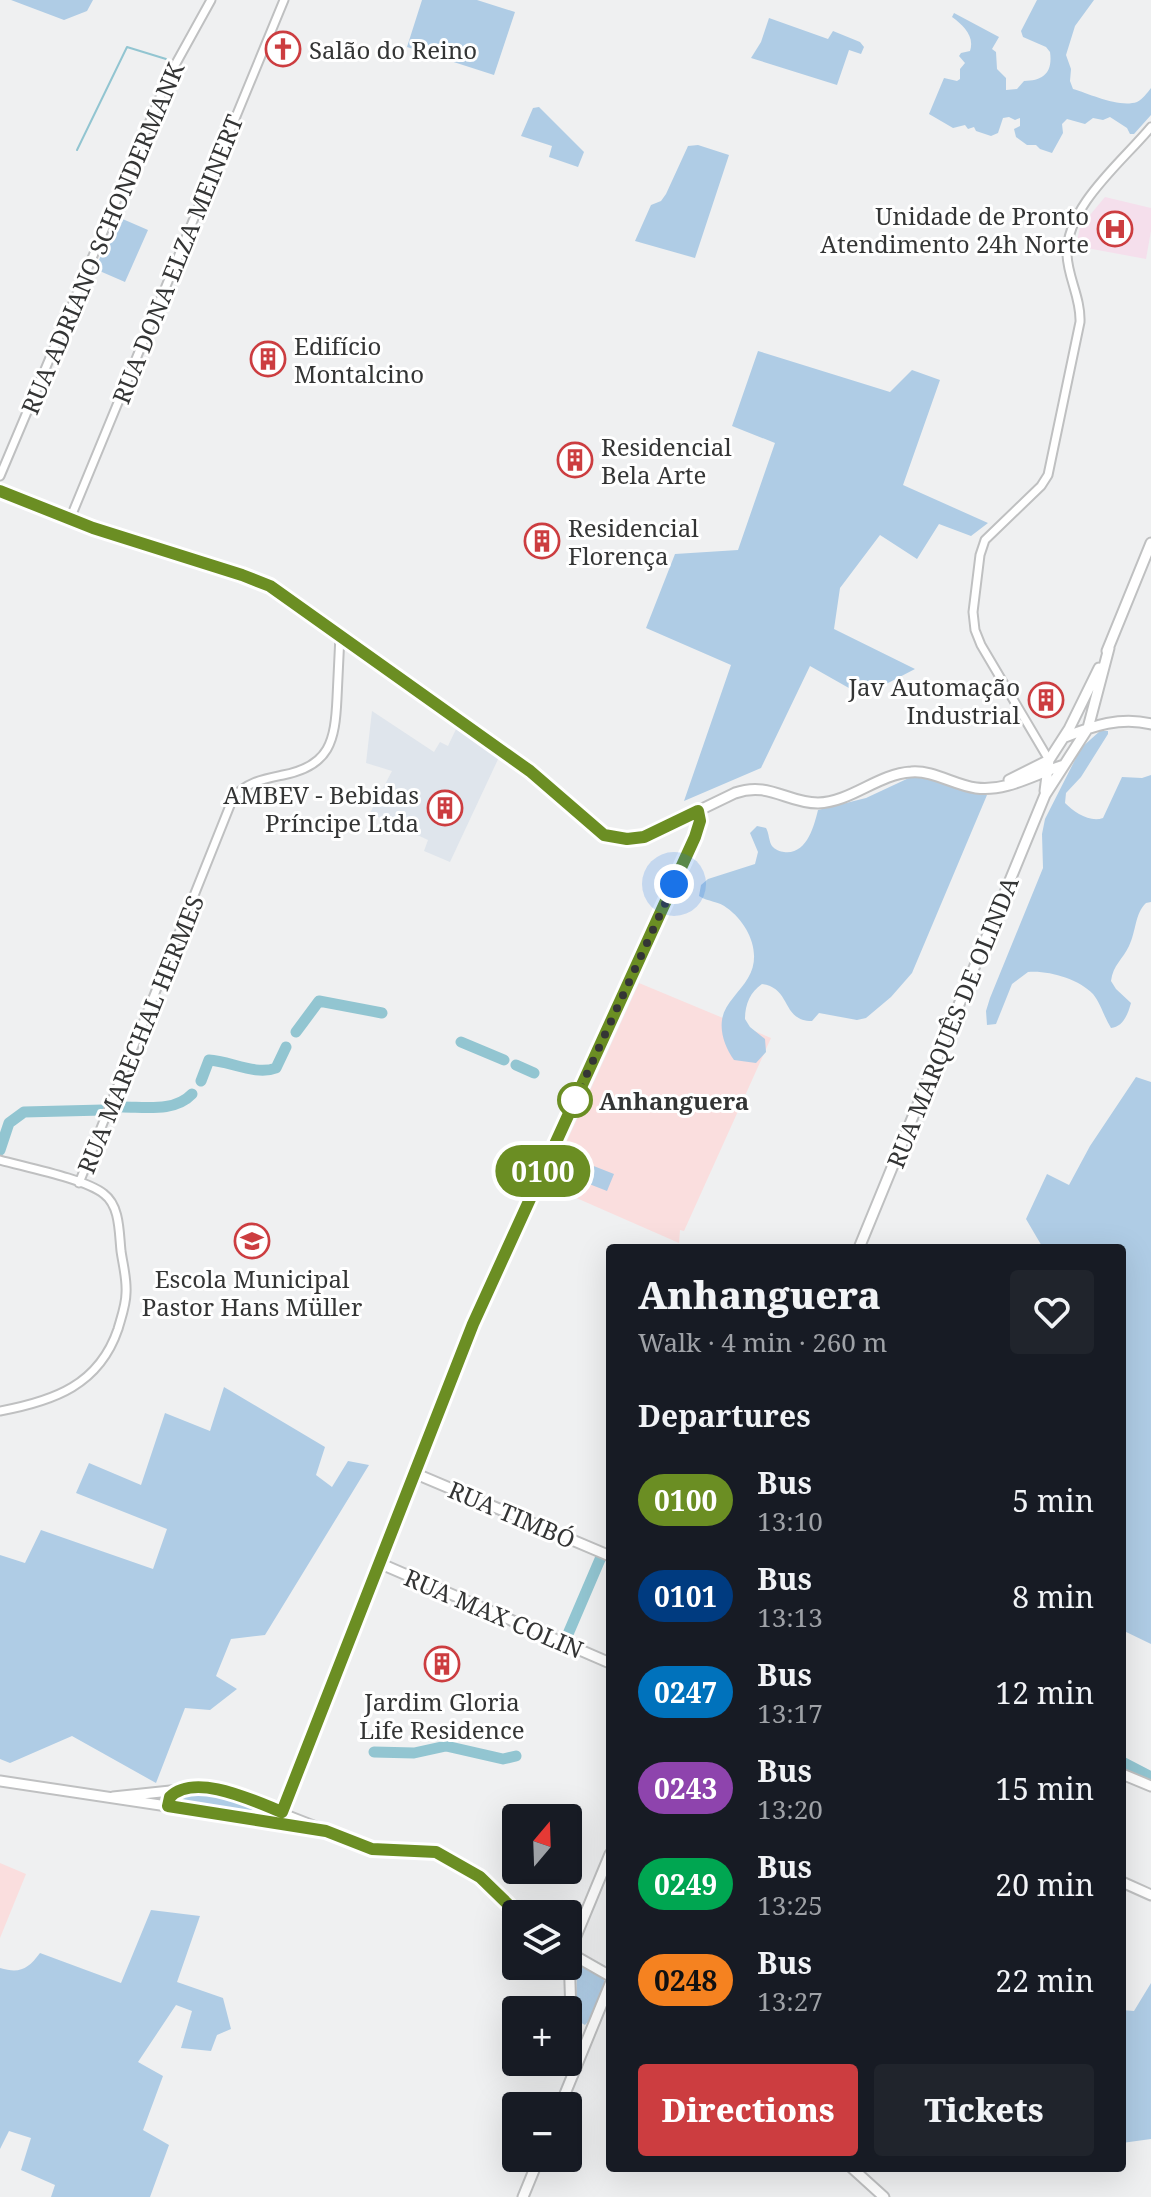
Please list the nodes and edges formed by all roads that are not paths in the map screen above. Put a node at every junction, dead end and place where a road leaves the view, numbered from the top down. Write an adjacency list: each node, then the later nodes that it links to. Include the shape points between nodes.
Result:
1 (284, 0): 6 (street, RUA DONA ELZA MEINERT)
2 (210, 1): 4 (street, RUA ADRIANO SCHONDERMANK, via 169,76)
3 (1151, 127): 15 (street, via 1084,205 1071,229 1068,263 1080,322 1048,475 989,535 980,555 975,630)
4 (0, 476)
5 (0, 491): 6 (main road)
6 (70, 519): 8 (main road, via 262,582)
7 (1151, 543): 9 (main road, RUA MARQUÊS DE OLINDA)
8 (340, 635): 23 (main road, via 530,771 604,835 644,837); 25 (street, RUA MARECHAL HERMES, via 331,744 306,770 257,781 233,798)
9 (1109, 648): 10 (main road, RUA MARQUÊS DE OLINDA); 14 (main road, RUA MARQUÊS DE OLINDA)
10 (1093, 708): 11 (main road, via 1099,719); 13 (main road, RUA MARQUÊS DE OLINDA)
11 (1117, 722): 12 (main road); 13 (main road); 16 (main road)
12 (1151, 724)
13 (1088, 728): 14 (main road); 16 (main road, RUA MARQUÊS DE OLINDA)
14 (1064, 738): 16 (main road); 17 (main road, RUA MARQUÊS DE OLINDA)
15 (1039, 743): 17 (street); 18 (street)
16 (1078, 744): 19 (main road, RUA MARQUÊS DE OLINDA)
17 (1056, 747): 18 (main road, RUA MARQUÊS DE OLINDA)
18 (1048, 765): 19 (main road); 20 (main road); 21 (main road); 22 (main road, RUA MARQUÊS DE OLINDA)
19 (1064, 765): 22 (main road, RUA MARQUÊS DE OLINDA)
20 (1027, 779): 21 (main road); 22 (main road)
21 (995, 788): 23 (main road, via 910,772 830,801 814,803 749,789)
22 (1045, 795): 26 (main road, RUA MARQUÊS DE OLINDA)
23 (698, 811): 28 (main road, via 695,837 473,1324)
24 (0, 1160): 25 (street)
25 (79, 1183): 27 (street, RUA MARECHAL HERMES, via 104,1193 115,1209 126,1291 118,1327 104,1358 83,1380 40,1403)
26 (861, 1244)
27 (0, 1411)
28 (414, 1473): 29 (main road, RUA TIMBÓ); 30 (main road)
29 (606, 1554)
30 (379, 1563): 31 (main road, RUA MAX COLIN); 39 (main road)
31 (606, 1661)
32 (1126, 1776): 34 (main road)
33 (0, 1781): 36 (main road)
34 (1151, 1786)
35 (180, 1790): 36 (main road); 37 (main road, via 217,1789); 38 (main road)
36 (113, 1797): 38 (main road)
37 (258, 1803): 39 (main road); 40 (main road, via 260,1811)
38 (168, 1806): 40 (main road)
39 (282, 1812): 41 (main road)
40 (251, 1818): 41 (main road)
41 (326, 1831): 45 (main road, via 372,1849 444,1855 480,1877)
42 (606, 1864): 46 (main road)
43 (1126, 1884): 44 (main road)
44 (1151, 1895)
45 (504, 1900)
46 (582, 1922)
47 (582, 1960): 48 (main road)
48 (606, 1974)
49 (606, 1994): 50 (main road)
50 (596, 2019): 51 (main road); 52 (main road)
51 (582, 2025)
52 (582, 2053)
53 (533, 2172): 55 (main road)
54 (856, 2172): 56 (main road)
55 (523, 2197)
56 (884, 2197)

